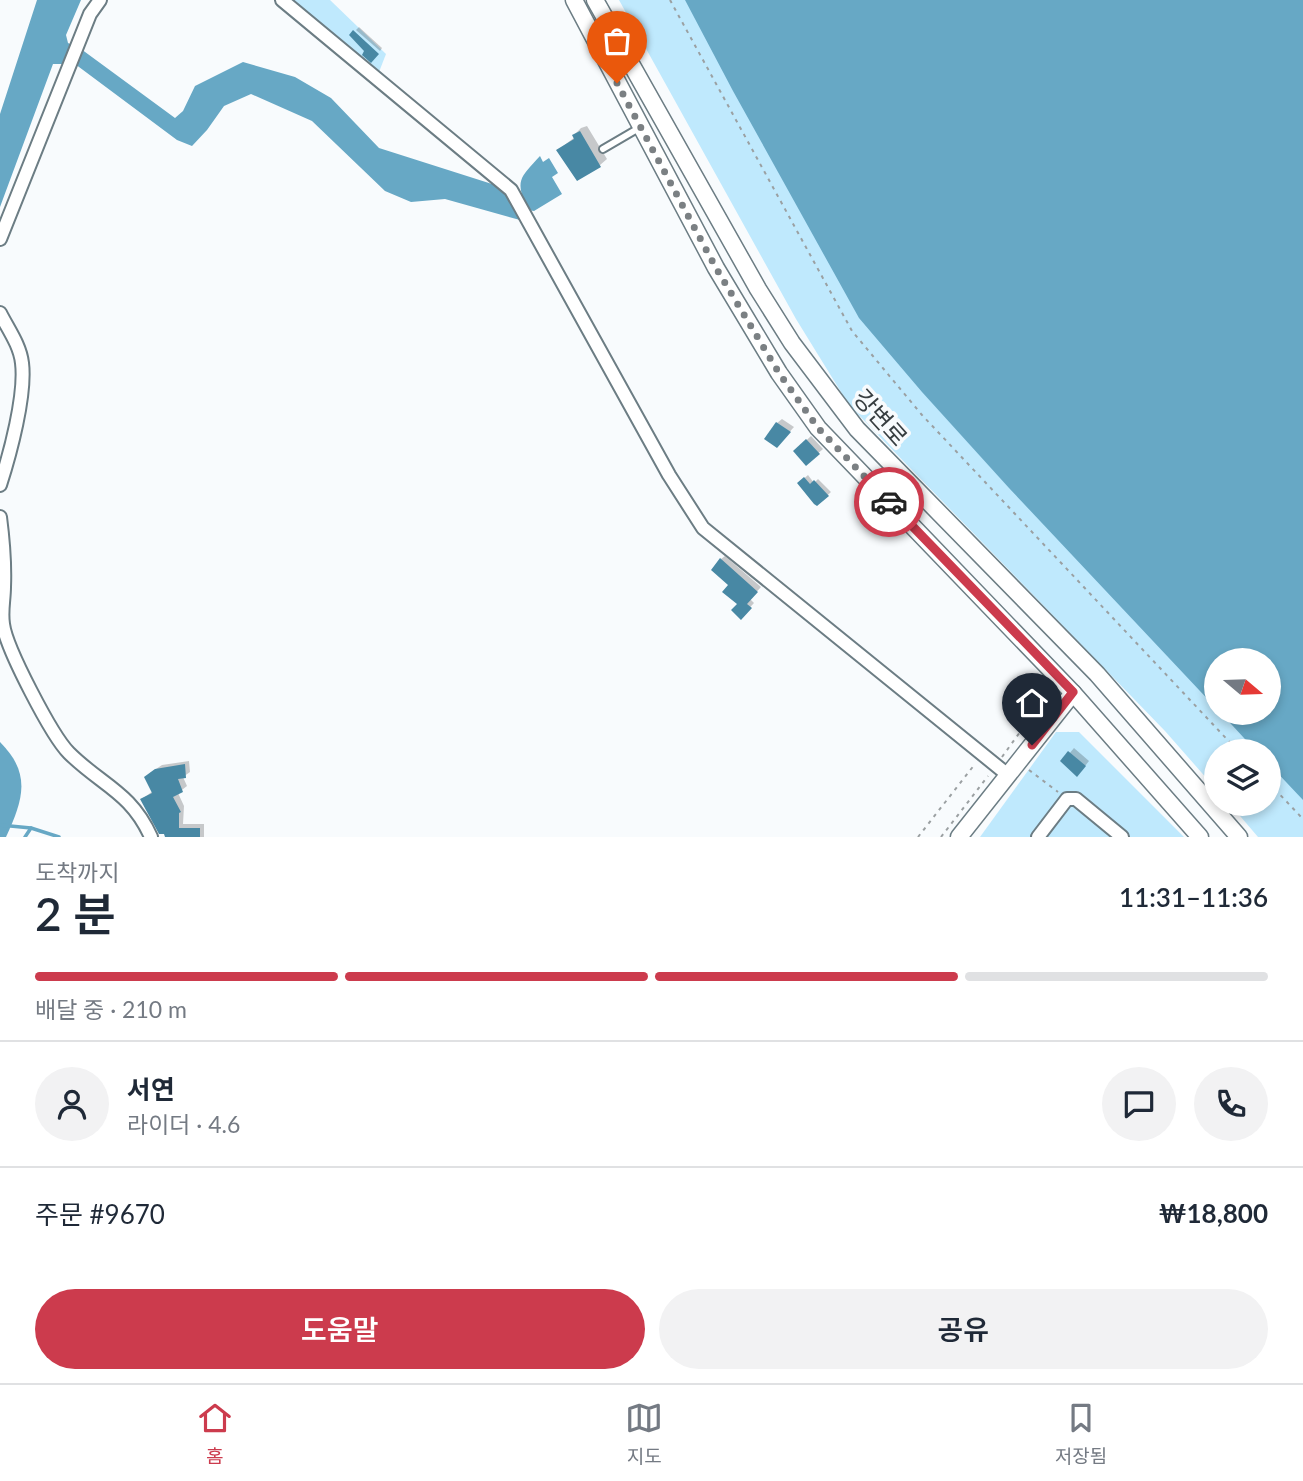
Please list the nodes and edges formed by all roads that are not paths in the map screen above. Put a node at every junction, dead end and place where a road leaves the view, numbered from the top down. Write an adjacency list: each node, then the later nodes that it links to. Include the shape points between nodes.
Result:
1 (100, 0): 7 (street, via 90,14)
2 (282, 0): 12 (street, via 511,190 703,528 982,754)
3 (574, 0): 5 (street, 강변로)
4 (596, 0): 18 (street, 강변로, via 758,289 824,389 857,429 1097,674)
5 (641, 127): 6 (lane); 11 (street, 강변로, via 723,279 818,428)
6 (603, 149)
7 (0, 239)
8 (0, 313): 9 (street, via 17,345 22,381 11,453)
9 (0, 485)
10 (0, 517): 13 (street, via 3,628 26,681 68,753 123,796)
11 (1073, 692): 12 (street); 17 (street, 강변로)
12 (1013, 768): 14 (street)
13 (151, 837)
14 (959, 837)
15 (1038, 837): 16 (street, via 1067,799 1076,799)
16 (1122, 837)
17 (1200, 837)
18 (1239, 837)

